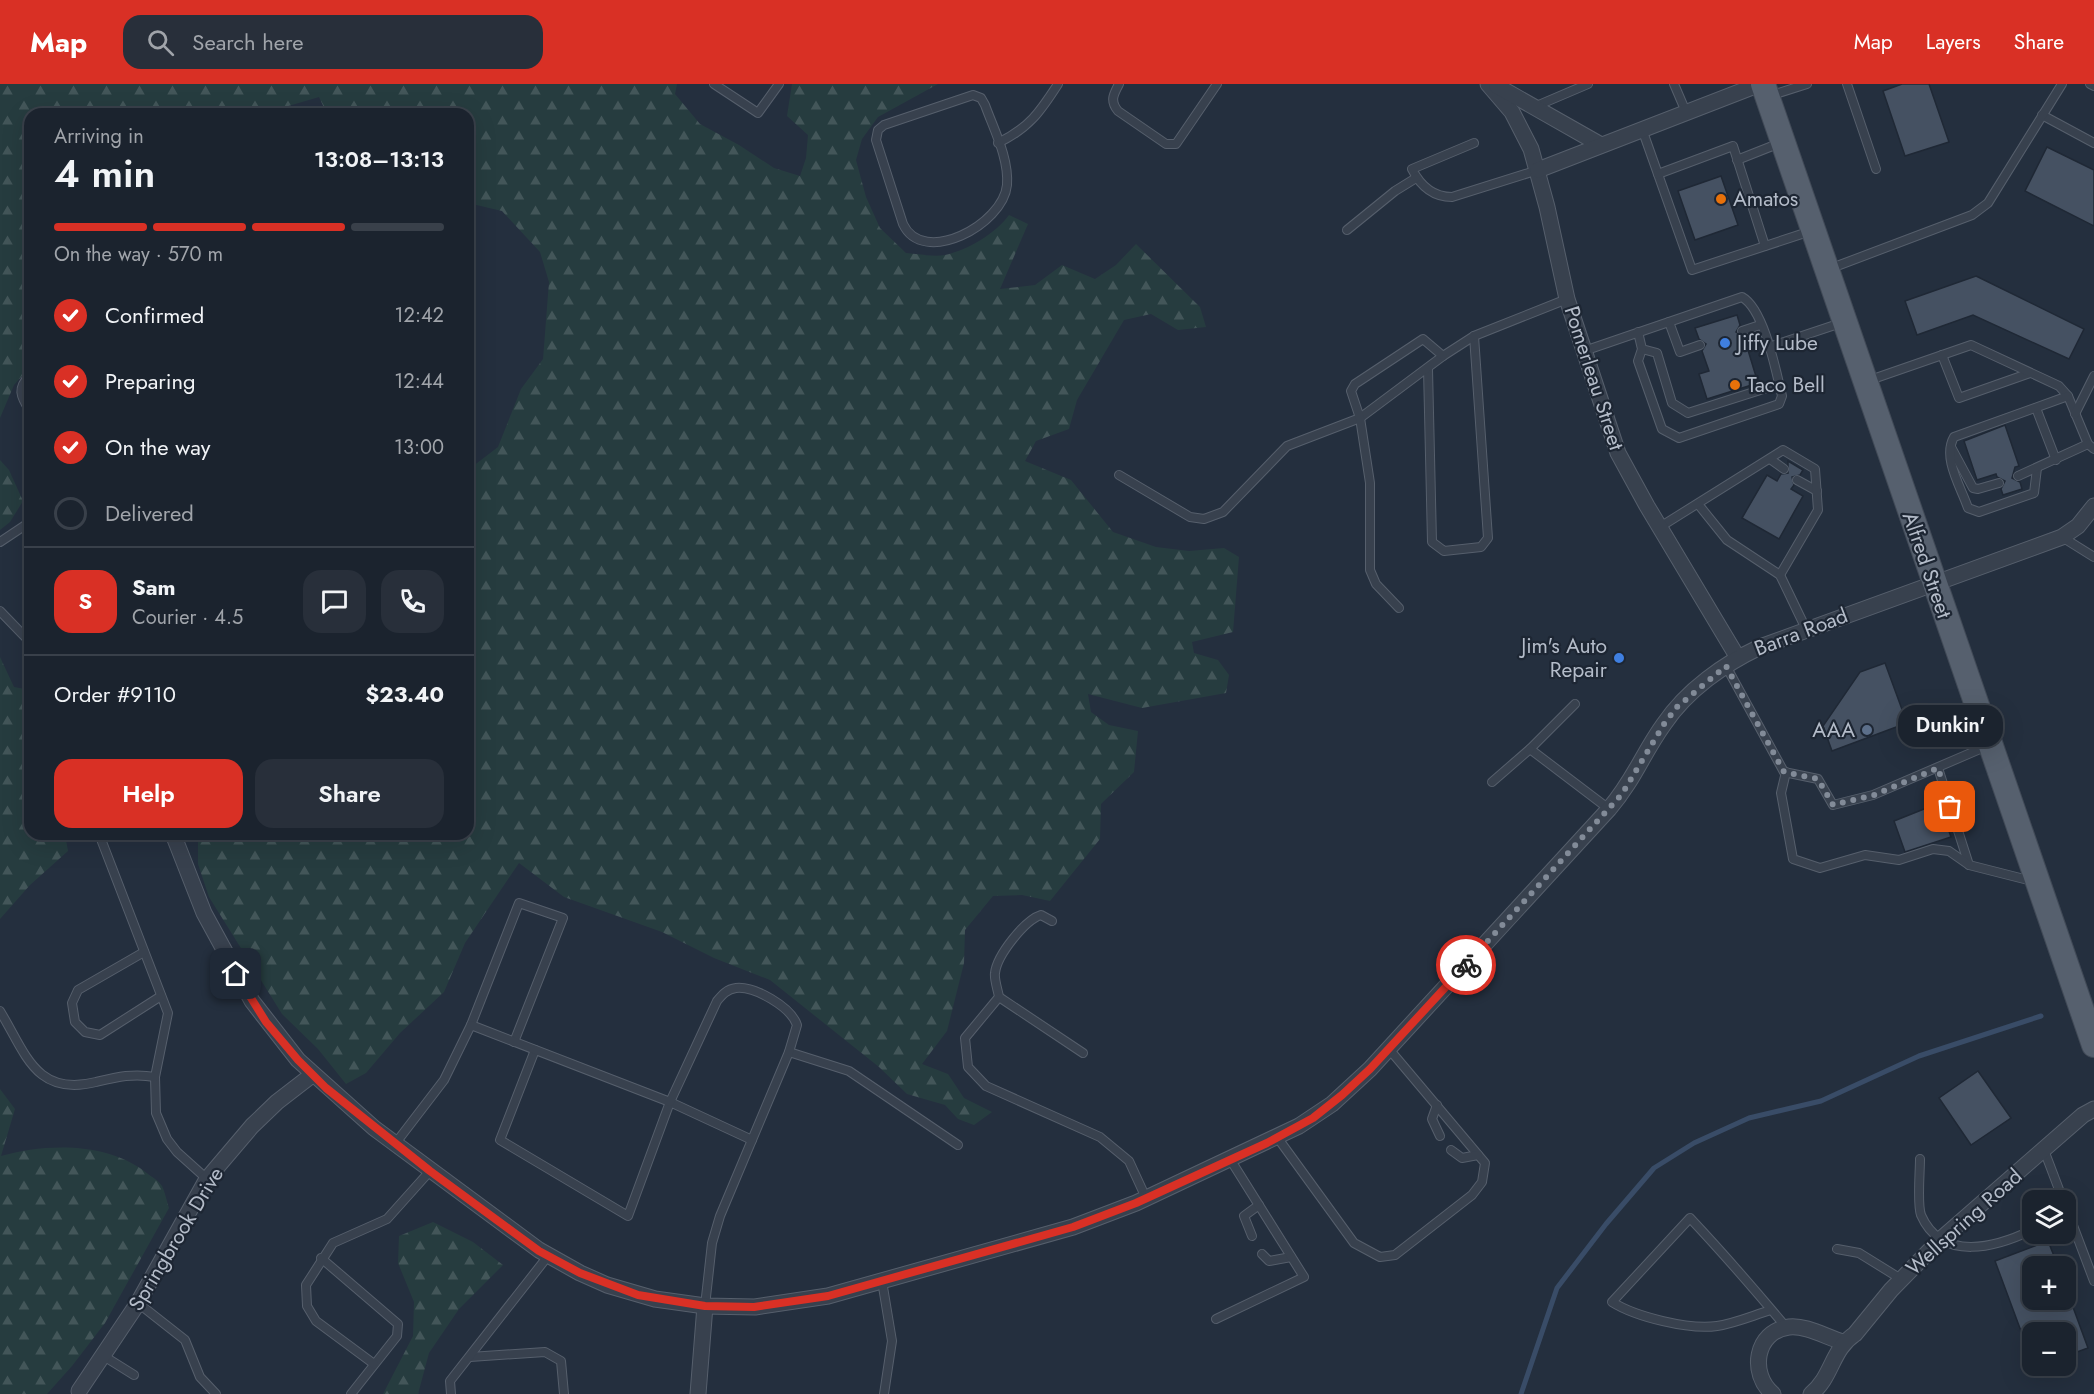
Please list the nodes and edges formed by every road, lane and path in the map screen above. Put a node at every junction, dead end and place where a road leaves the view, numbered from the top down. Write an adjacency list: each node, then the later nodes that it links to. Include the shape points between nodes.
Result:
1 (714, 84): 2 (lane, via 758,112)
2 (779, 84)
3 (1058, 84): 19 (lane, via 1021,132)
4 (1119, 84): 5 (lane, via 1113,95 1118,111 1166,144 1176,144)
5 (1217, 84)
6 (1490, 84): 13 (street); 24 (street, Pomerleau Street, via 1519,123)
7 (1588, 84): 13 (lane)
8 (1674, 84): 14 (lane)
9 (1807, 84): 12 (lane)
10 (1847, 84): 23 (lane)
11 (2062, 84): 15 (lane)
12 (1764, 88): 14 (street); 18 (main road, Alfred Street)
13 (1533, 108): 21 (street)
14 (1686, 112): 16 (street)
15 (2042, 115): 20 (lane); 30 (lane, via 1988,203 1972,215)
16 (1642, 129): 21 (street); 25 (lane)
17 (1474, 142): 26 (lane, via 1412,169)
18 (1783, 142): 22 (lane); 28 (main road, Alfred Street)
19 (998, 143): 19 (lane, via 985,105 973,95 878,130 876,140 908,234 935,243 976,229 994,213 1007,186 1006,166)
20 (2094, 143)
21 (1601, 145): 24 (street)
22 (1737, 160): 25 (lane, via 1732,146); 29 (lane)
23 (1876, 169)
24 (1538, 170): 26 (lane, via 1452,197 1426,189); 31 (street, Pomerleau Street)
25 (1658, 174): 29 (lane, via 1692,270)
26 (1416, 178): 27 (lane)
27 (1347, 230)
28 (1813, 230): 29 (lane); 30 (main road, Alfred Street)
29 (1765, 246)
30 (1827, 270): 32 (main road, Alfred Street)
31 (1567, 299): 37 (lane); 41 (street, Pomerleau Street)
32 (1845, 321): 39 (lane); 48 (main road, Alfred Street)
33 (1669, 322): 34 (lane, via 1742,297 1751,302); 36 (lane); 38 (lane, via 1680,352)
34 (1760, 324): 35 (lane); 39 (lane)
35 (1742, 331)
36 (1638, 332): 40 (lane); 41 (lane)
37 (1474, 336): 43 (lane); 44 (lane, via 1488,538 1481,547 1444,551 1432,542)
38 (1700, 345)
39 (1769, 347): 49 (lane)
40 (1642, 349): 49 (lane, via 1657,353 1672,403 1688,413); 49 (lane, via 1638,361 1662,429 1679,438 1779,404)
41 (1583, 352): 69 (street, Pomerleau Street, via 1618,453)
42 (1942, 355): 45 (lane, via 1971,345); 45 (lane, via 1959,398); 48 (lane)
43 (1443, 356): 44 (lane); 54 (lane, via 1424,339 1355,384 1351,391)
44 (1428, 369): 54 (lane)
45 (2030, 373): 50 (lane, via 2059,386)
46 (2094, 376): 53 (lane)
47 (24, 381): 51 (lane, via 20,391)
48 (1865, 381): 74 (main road, Alfred Street)
49 (1779, 384)
50 (2068, 396): 52 (lane); 53 (lane)
51 (24, 402)
52 (2036, 408): 55 (lane, via 1954,436); 58 (lane)
53 (2075, 414): 56 (lane)
54 (1360, 418): 61 (lane, via 1287,446 1223,512 1204,519 1190,517); 75 (lane, via 1370,483 1370,570 1376,584)
55 (1951, 447): 59 (lane, via 1950,461 1972,512 2034,493); 64 (lane, via 1973,488)
56 (2091, 447): 58 (lane)
57 (1770, 459): 60 (lane); 65 (lane, via 1783,450 1815,469); 66 (lane)
58 (2056, 460): 59 (lane)
59 (2037, 468): 62 (lane)
60 (1784, 469)
61 (1119, 475)
62 (2018, 476)
63 (1797, 480): 65 (lane)
64 (1999, 483)
65 (1817, 491): 73 (lane, via 1818,510)
66 (1698, 504): 69 (lane); 73 (lane, via 1727,540)
67 (2094, 506): 70 (street, via 2078,526)
68 (24, 526): 71 (lane)
69 (1660, 527): 79 (street, Pomerleau Street)
70 (2062, 537): 72 (lane); 74 (street, Barra Road)
71 (0, 542)
72 (2094, 557)
73 (1780, 575): 77 (lane)
74 (1933, 583): 77 (street, Barra Road); 81 (main road, Alfred Street)
75 (1400, 608)
76 (0, 611): 78 (lane)
77 (1806, 629): 79 (street, Barra Road)
78 (24, 636)
79 (1732, 662): 84 (lane); 86 (street, Barra Road, via 1672,713 1634,778)
80 (1575, 705): 82 (lane)
81 (1989, 745): 83 (lane); 90 (main road, Alfred Street)
82 (1530, 749): 85 (lane); 86 (lane)
83 (1938, 768): 84 (lane, via 1874,795 1833,805 1818,779); 89 (lane)
84 (1786, 772): 89 (lane, via 1781,793 1793,859 1821,868 1865,855 1899,860 1933,849 1949,850)
85 (1492, 782)
86 (1609, 809): 99 (street, Barra Road)
87 (101, 840): 92 (lane)
88 (175, 840): 103 (street, Barra Road, via 204,913 236,974 266,1022)
89 (1969, 865): 90 (lane)
90 (2037, 883): 98 (main road, Alfred Street)
91 (1052, 921): 94 (lane, via 1041,915 1030,918 1001,956 994,974)
92 (144, 951): 93 (lane); 93 (lane, via 78,990 72,1003 75,1022 85,1032 100,1035)
93 (161, 996): 104 (lane, via 168,1013)
94 (999, 997): 102 (lane); 121 (lane, via 965,1038 968,1067 986,1086 1100,1137 1129,1161)
95 (0, 1011): 104 (lane, via 36,1071 53,1083 79,1086 127,1074)
96 (471, 1025): 97 (lane); 97 (lane, via 519,903 563,918); 111 (lane, via 444,1080)
97 (514, 1042): 100 (lane)
98 (2094, 1045)
99 (1389, 1049): 106 (lane); 109 (street, Barra Road, via 1332,1104)
100 (535, 1050): 105 (lane); 105 (lane, via 500,1140 628,1216)
101 (789, 1052): 105 (lane, via 797,1025 789,1010 737,987 727,990 717,1001); 110 (lane); 112 (lane, via 849,1071)
102 (1083, 1053)
103 (312, 1075): 111 (street, Barra Road); 119 (street, Springbrook Drive, via 252,1126)
104 (155, 1077): 119 (lane, via 156,1113 164,1134 177,1152)
105 (670, 1102): 110 (lane)
106 (1437, 1105): 108 (lane, via 1432,1119); 115 (lane)
107 (2094, 1109): 114 (street, Wellspring Road)
108 (1440, 1136)
109 (1277, 1137): 115 (lane, via 1354,1243 1380,1257 1395,1256 1472,1195 1482,1182 1485,1163); 117 (street, Barra Road)
110 (752, 1140): 136 (lane, via 712,1242)
111 (395, 1144): 118 (street, Barra Road)
112 (958, 1145)
113 (1451, 1150): 115 (lane, via 1462,1158)
114 (2044, 1150): 120 (lane); 126 (street, Wellspring Road)
115 (1478, 1155)
116 (1920, 1159): 126 (lane, via 1921,1214)
117 (1230, 1160): 121 (street, Barra Road); 122 (lane)
118 (430, 1171): 129 (street, Barra Road); 131 (lane, via 387,1219 338,1238)
119 (207, 1179): 135 (street, Springbrook Drive)
120 (2059, 1190)
121 (1146, 1198): 133 (street, Barra Road, via 1073,1227)
122 (1258, 1205): 124 (lane, via 1244,1216); 130 (lane)
123 (2022, 1235): 126 (lane, via 1983,1248)
124 (1252, 1236)
125 (2076, 1236): 134 (lane)
126 (1940, 1240): 132 (street, Wellspring Road)
127 (1837, 1249): 132 (lane, via 1859,1253)
128 (1262, 1254): 130 (lane, via 1269,1262)
129 (548, 1256): 136 (street, Barra Road, via 607,1285 638,1295); 142 (lane)
130 (1291, 1257): 138 (lane, via 1304,1277)
131 (321, 1258): 143 (lane, via 306,1285 309,1311 316,1321); 143 (lane, via 398,1324 397,1336)
132 (1901, 1279): 140 (street, Wellspring Road, via 1855,1334)
133 (882, 1281): 136 (street, Barra Road, via 788,1303); 151 (lane, via 892,1341)
134 (2094, 1281)
135 (138, 1303): 141 (street, Springbrook Drive); 146 (lane, via 185,1340 200,1377)
136 (705, 1306): 150 (street)
137 (1771, 1310): 137 (lane, via 1690,1218 1612,1302 1626,1310 1703,1327); 139 (lane)
138 (1216, 1319)
139 (1786, 1328): 140 (street, via 1799,1327); 152 (street, via 1768,1337 1758,1357 1761,1379)
140 (1843, 1342): 153 (street, Wellspring Road)
141 (102, 1355): 144 (lane); 145 (street, Springbrook Drive)
142 (470, 1357): 148 (lane, via 450,1381); 149 (lane, via 545,1352 561,1361)
143 (374, 1364): 147 (lane)
144 (134, 1375)
145 (79, 1391)
146 (216, 1394)
147 (351, 1394)
148 (451, 1394)
149 (564, 1394)
150 (698, 1394)
151 (884, 1394)
152 (1773, 1394)
153 (1811, 1394)

